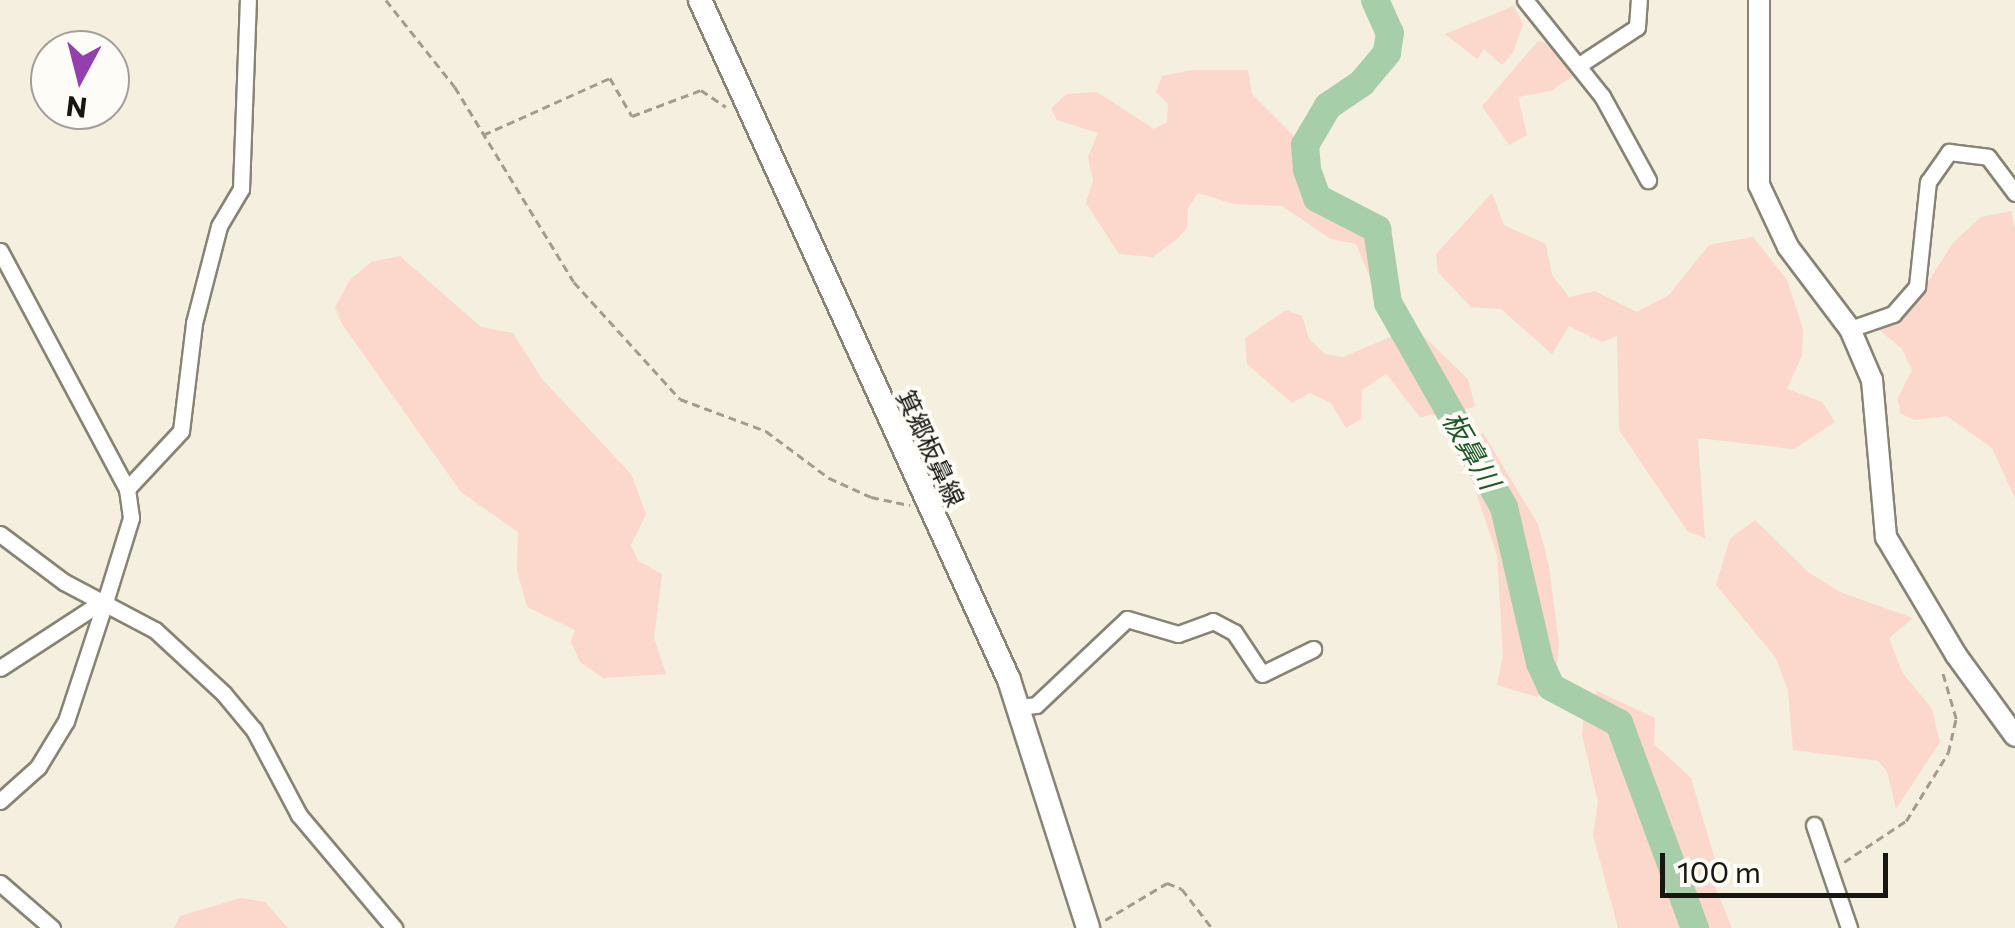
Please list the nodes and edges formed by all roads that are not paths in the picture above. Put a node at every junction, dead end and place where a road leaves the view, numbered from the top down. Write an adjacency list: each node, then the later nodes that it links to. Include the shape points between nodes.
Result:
1 (248, 0): 11 (street, via 240,189 219,226 194,323 181,432)
2 (700, 0): 16 (main road, 箕郷板鼻線)
3 (1525, 0): 6 (street)
4 (1639, 0): 6 (street, via 1636,27)
5 (1759, 0): 10 (street, via 1759,185 1788,247)
6 (1579, 65): 7 (street)
7 (1648, 180)
8 (2015, 193): 10 (street, via 1988,157 1948,152 1928,182 1917,286 1893,314)
9 (0, 252): 11 (street)
10 (1850, 329): 17 (street, via 1872,380 1886,536 1956,655)
11 (127, 489): 13 (street, via 131,518)
12 (0, 534): 13 (street, via 64,582)
13 (106, 600): 15 (street); 18 (street, via 66,721 38,767); 22 (street, via 155,630 239,709 299,816)
14 (1313, 649): 16 (street, via 1262,674 1234,632 1213,621 1178,634 1127,619 1036,705)
15 (0, 668)
16 (1018, 707): 23 (main road, 箕郷板鼻線)
17 (2015, 736)
18 (0, 801)
19 (1814, 825): 24 (street)
20 (0, 883): 21 (street)
21 (52, 928)
22 (394, 928)
23 (1089, 928)
24 (1849, 928)

